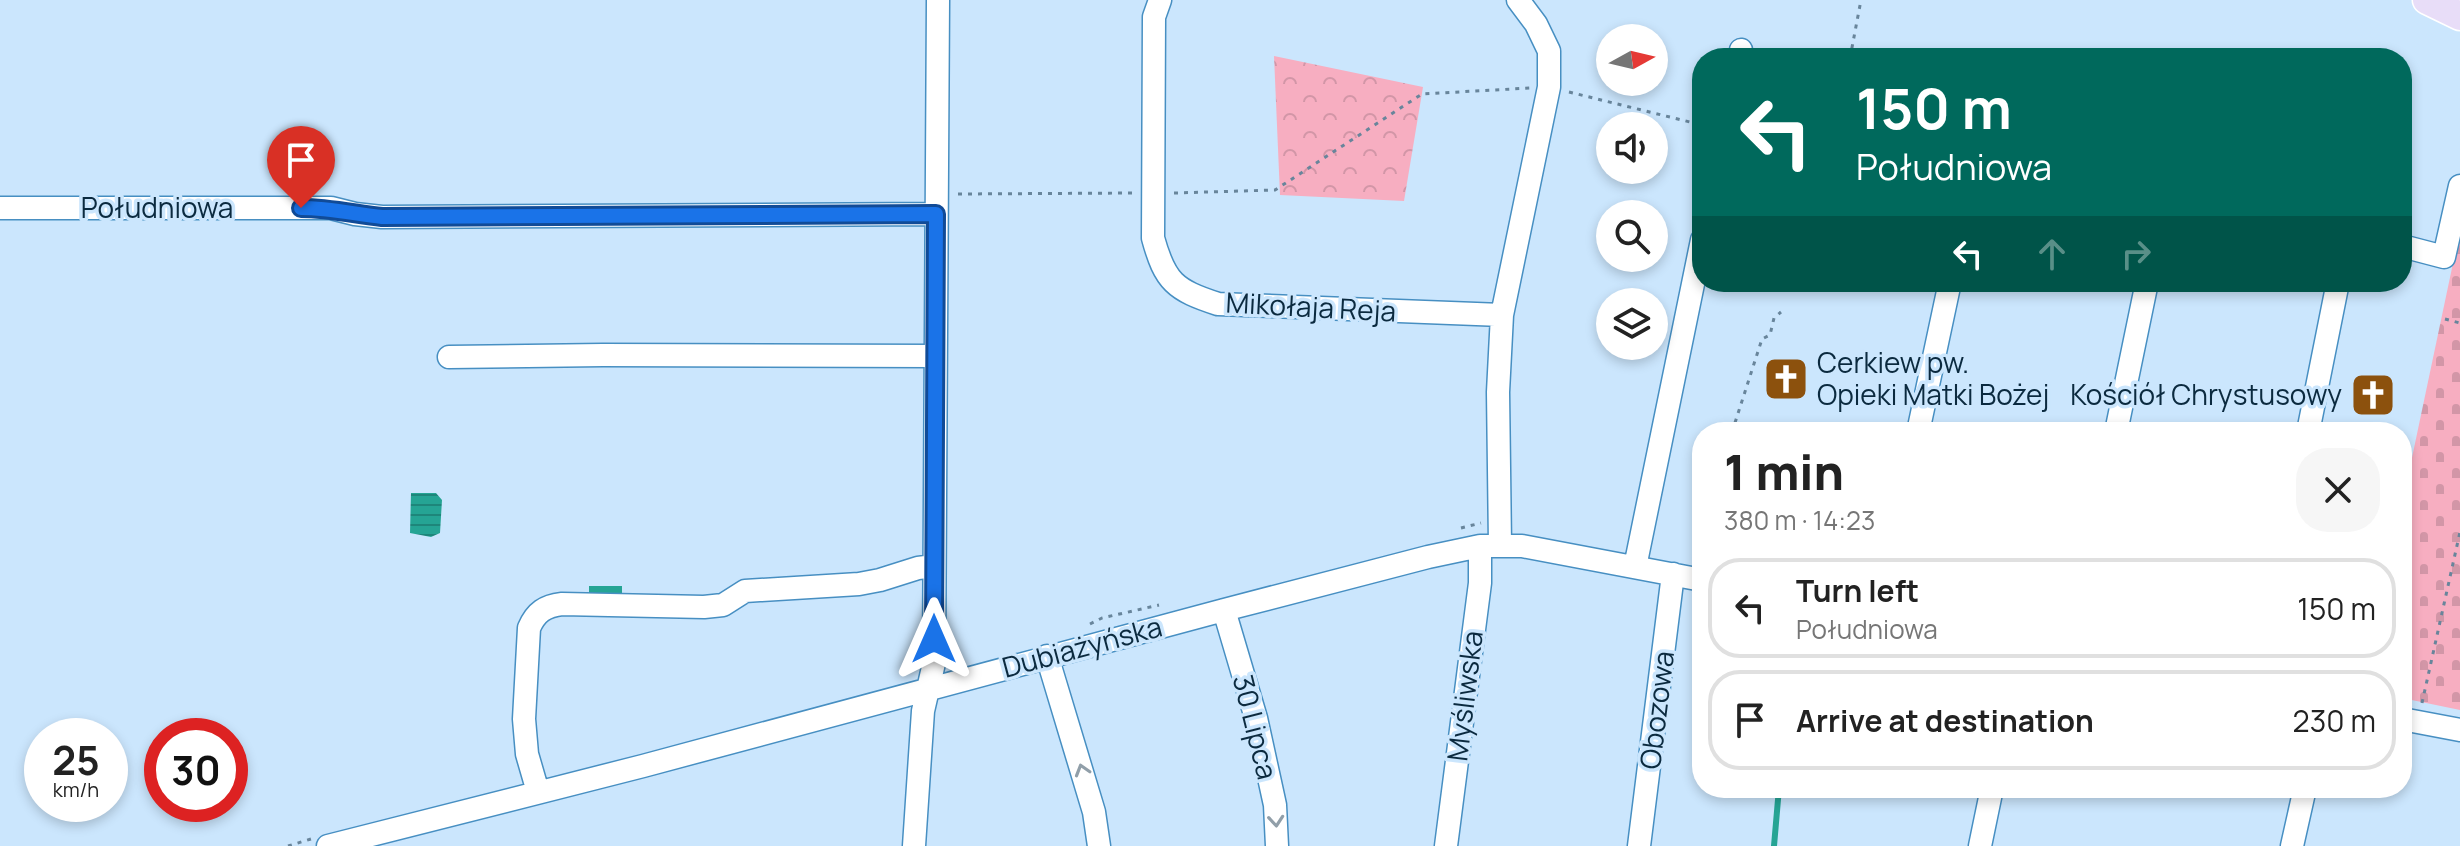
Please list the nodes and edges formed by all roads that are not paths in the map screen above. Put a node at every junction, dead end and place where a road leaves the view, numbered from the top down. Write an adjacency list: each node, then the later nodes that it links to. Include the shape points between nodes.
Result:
1 (938, 0): 8 (street)
2 (1160, 0): 14 (street, Mikołaja Reja, via 1154,17 1153,238 1160,264 1173,282 1190,295 1218,304)
3 (1518, 0): 14 (street, via 1549,51 1549,87)
4 (2427, 0): 5 (main road)
5 (2460, 16)
6 (2460, 186): 9 (street, via 2444,257)
7 (0, 208): 8 (street, Południowa, via 331,208 382,217)
8 (936, 214): 15 (street)
9 (2412, 249)
10 (1692, 289): 22 (street)
11 (1948, 292): 17 (street)
12 (2145, 292): 18 (street)
13 (2336, 292): 19 (street)
14 (1502, 315): 20 (street)
15 (935, 356): 16 (street); 21 (street)
16 (449, 357)
17 (1920, 422)
18 (2118, 422)
19 (2310, 422)
20 (1490, 546): 22 (street, Dubiażyńska, via 1522,546); 25 (street, Dubiażyńska); 37 (street, Myśliwska, via 1480,583)
21 (934, 566): 27 (street); 30 (street, via 859,584 745,591 723,605 562,604 541,610 529,628 524,719)
22 (1635, 567): 23 (street, Dubiażyńska)
23 (1673, 574): 24 (street, Dubiażyńska); 38 (street, Obozowa)
24 (1692, 578)
25 (1224, 610): 26 (street, Dubiażyńska); 36 (street, 30 Lipca, one-way to 36, via 1256,718 1275,805)
26 (1047, 656): 27 (street, Dubiażyńska); 35 (street, one-way to 26, via 1094,812)
27 (929, 688): 30 (street, Dubiażyńska); 34 (street)
28 (2412, 720): 29 (street)
29 (2460, 730)
30 (538, 792): 33 (street, Dubiażyńska)
31 (1990, 798): 39 (street)
32 (2303, 798): 40 (street)
33 (328, 846)
34 (914, 846)
35 (1099, 846)
36 (1277, 846)
37 (1446, 846)
38 (1639, 846)
39 (1980, 846)
40 (2292, 846)

